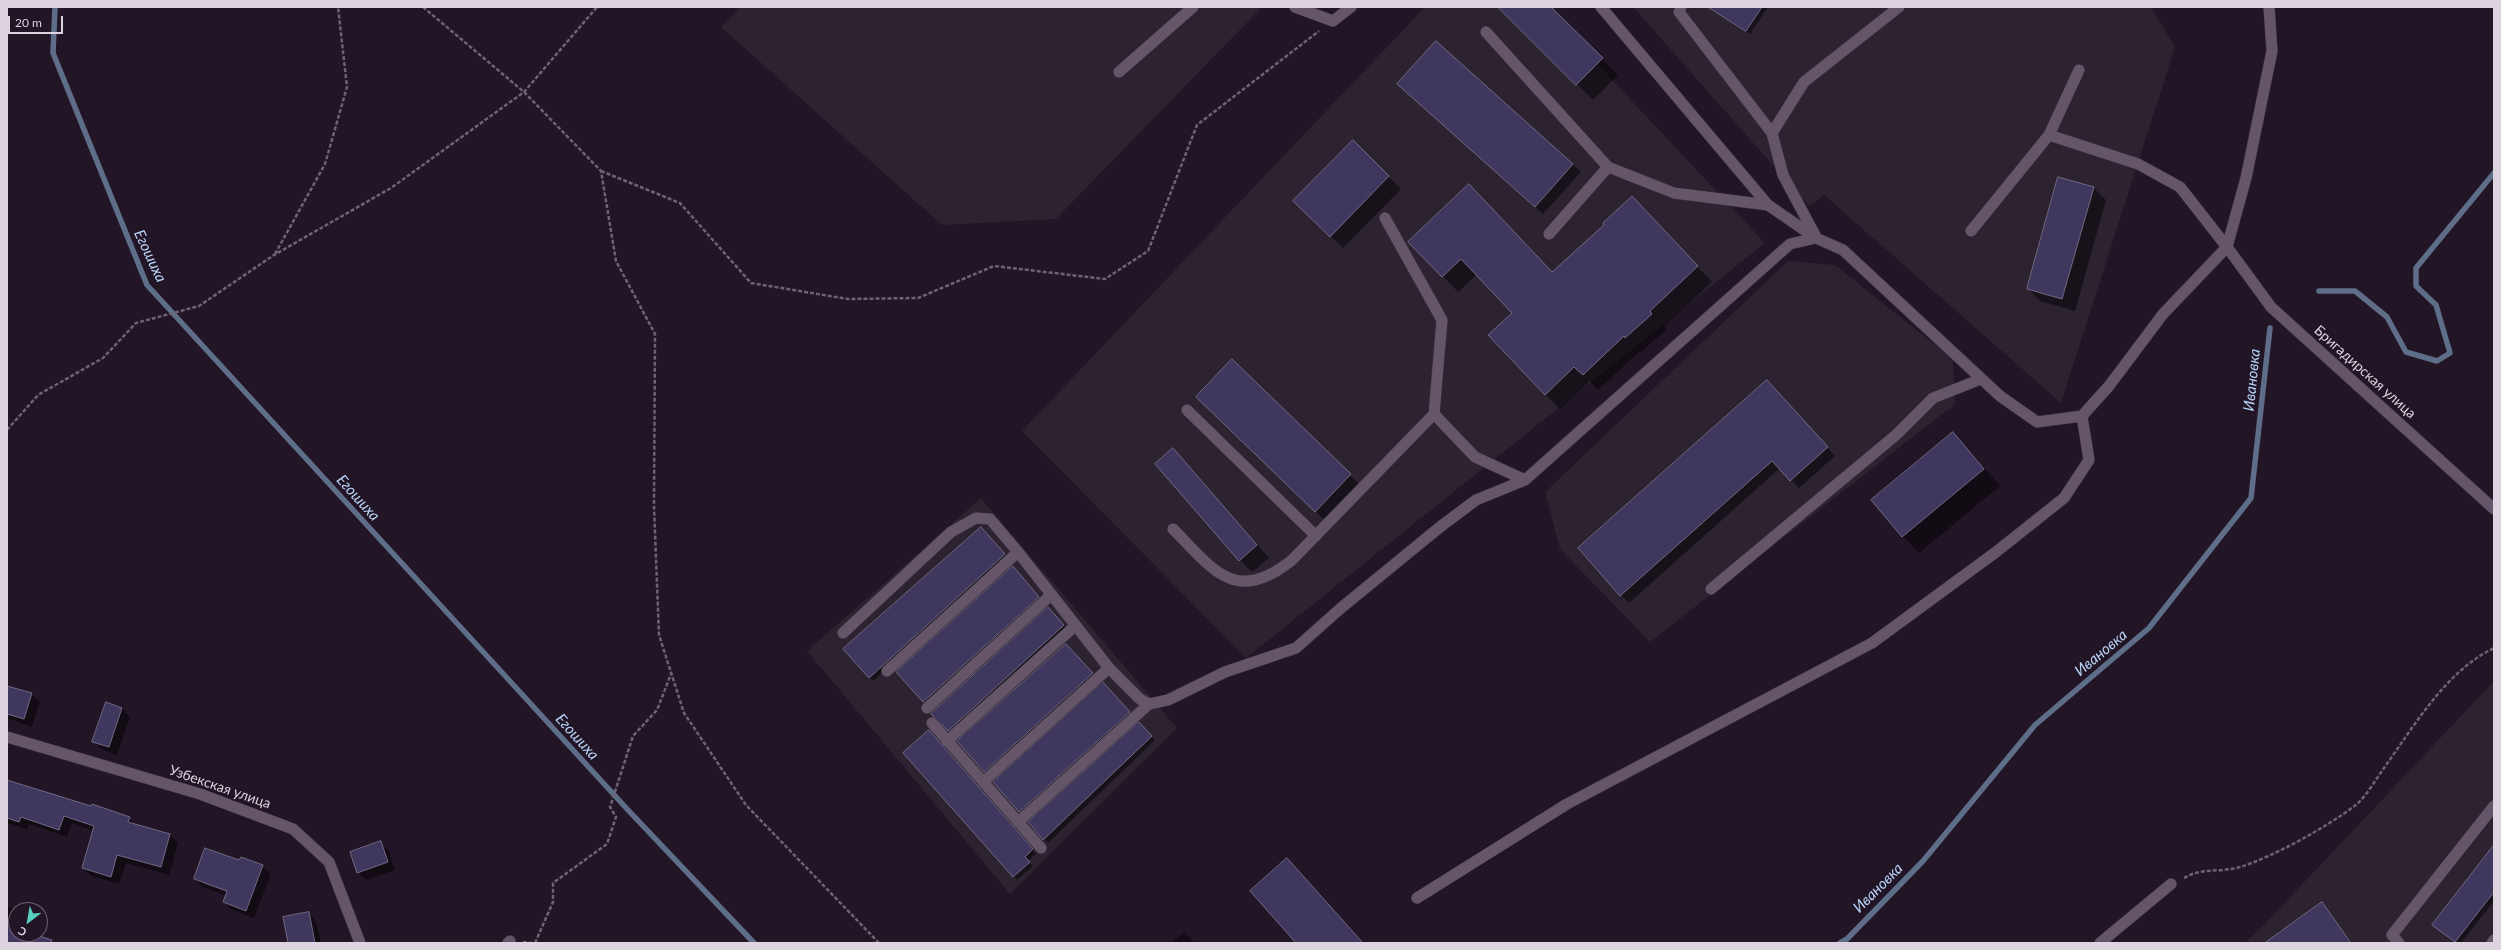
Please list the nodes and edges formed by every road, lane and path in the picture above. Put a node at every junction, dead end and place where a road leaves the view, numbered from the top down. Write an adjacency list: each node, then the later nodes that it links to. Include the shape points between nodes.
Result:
1 (338, 7): 26 (path, via 347,86 325,164)
2 (423, 7): 15 (path)
3 (596, 7): 15 (path)
4 (1193, 7): 14 (street)
5 (1295, 7): 11 (street)
6 (1351, 7): 11 (street)
7 (1601, 7): 20 (street)
8 (1681, 7): 16 (street, via 1679,12)
9 (1899, 7): 16 (street, via 1804,82)
10 (2269, 7): 25 (street, via 2272,51 2246,178)
11 (1332, 21): 19 (path, via 1197,125 1148,252 1105,279 994,266 918,298 848,299 751,283 680,203)
12 (1486, 32): 18 (street)
13 (2079, 70): 17 (street)
14 (1119, 72)
15 (524, 92): 19 (path); 26 (path, via 391,188)
16 (1772, 134): 24 (street, via 1783,175)
17 (2048, 135): 22 (street); 25 (street, Бригадирская улица, via 2138,164 2180,187)
18 (1608, 167): 20 (street, via 1674,193); 23 (street)
19 (601, 170): 44 (path, via 616,261 655,334 654,506 659,635)
20 (1768, 205): 24 (street)
21 (1385, 218): 29 (street, via 1442,320)
22 (1971, 231)
23 (1549, 234)
24 (1816, 238): 27 (street, via 1843,250); 32 (street, via 1790,244)
25 (2227, 247): 30 (street, via 2163,314 2109,386); 33 (street, Бригадирская улица, via 2271,307)
26 (274, 255): 31 (path, via 199,306 136,323 103,358 38,395)
27 (1981, 379): 30 (street, via 2037,422); 37 (street, via 1932,398 1896,435)
28 (1187, 410): 35 (street)
29 (1434, 414): 32 (street, via 1475,457); 35 (street)
30 (2082, 416): 55 (street, via 2089,460 2064,498 1996,552 1872,643 1567,804)
31 (7, 430)
32 (1525, 480): 45 (street, via 1476,500 1341,608 1296,648 1226,672 1168,700)
33 (2494, 509)
34 (1173, 529): 35 (street, via 1214,570 1227,579 1238,582 1281,569)
35 (1316, 536)
36 (1018, 552): 38 (street); 40 (street, via 990,519 976,518 951,532); 43 (street)
37 (1711, 589)
38 (1051, 595): 39 (street); 46 (street)
39 (1075, 626): 42 (street); 49 (street)
40 (843, 633)
41 (2494, 648): 54 (path, via 2470,664 2449,684 2358,803 2293,844 2251,864 2237,868 2197,871)
42 (1109, 668): 45 (street, via 1140,699); 50 (street)
43 (887, 671)
44 (672, 674): 58 (path, via 657,710 633,736 610,807 616,817 607,844 553,883 553,902); 59 (path, via 684,713 746,805)
45 (1149, 704): 52 (street)
46 (927, 708)
47 (932, 723): 49 (street)
48 (7, 737): 57 (street, Узбекская улица, via 200,794 293,829 329,862)
49 (947, 741): 50 (street)
50 (983, 782): 52 (street)
51 (2494, 806): 61 (street, via 2392,935)
52 (1018, 822): 53 (street)
53 (1041, 848)
54 (2170, 884): 60 (street)
55 (1417, 898)
56 (2494, 940): 62 (street)
57 (360, 943)
58 (535, 943)
59 (879, 943)
60 (2100, 943)
61 (2400, 943)
62 (2492, 943)

